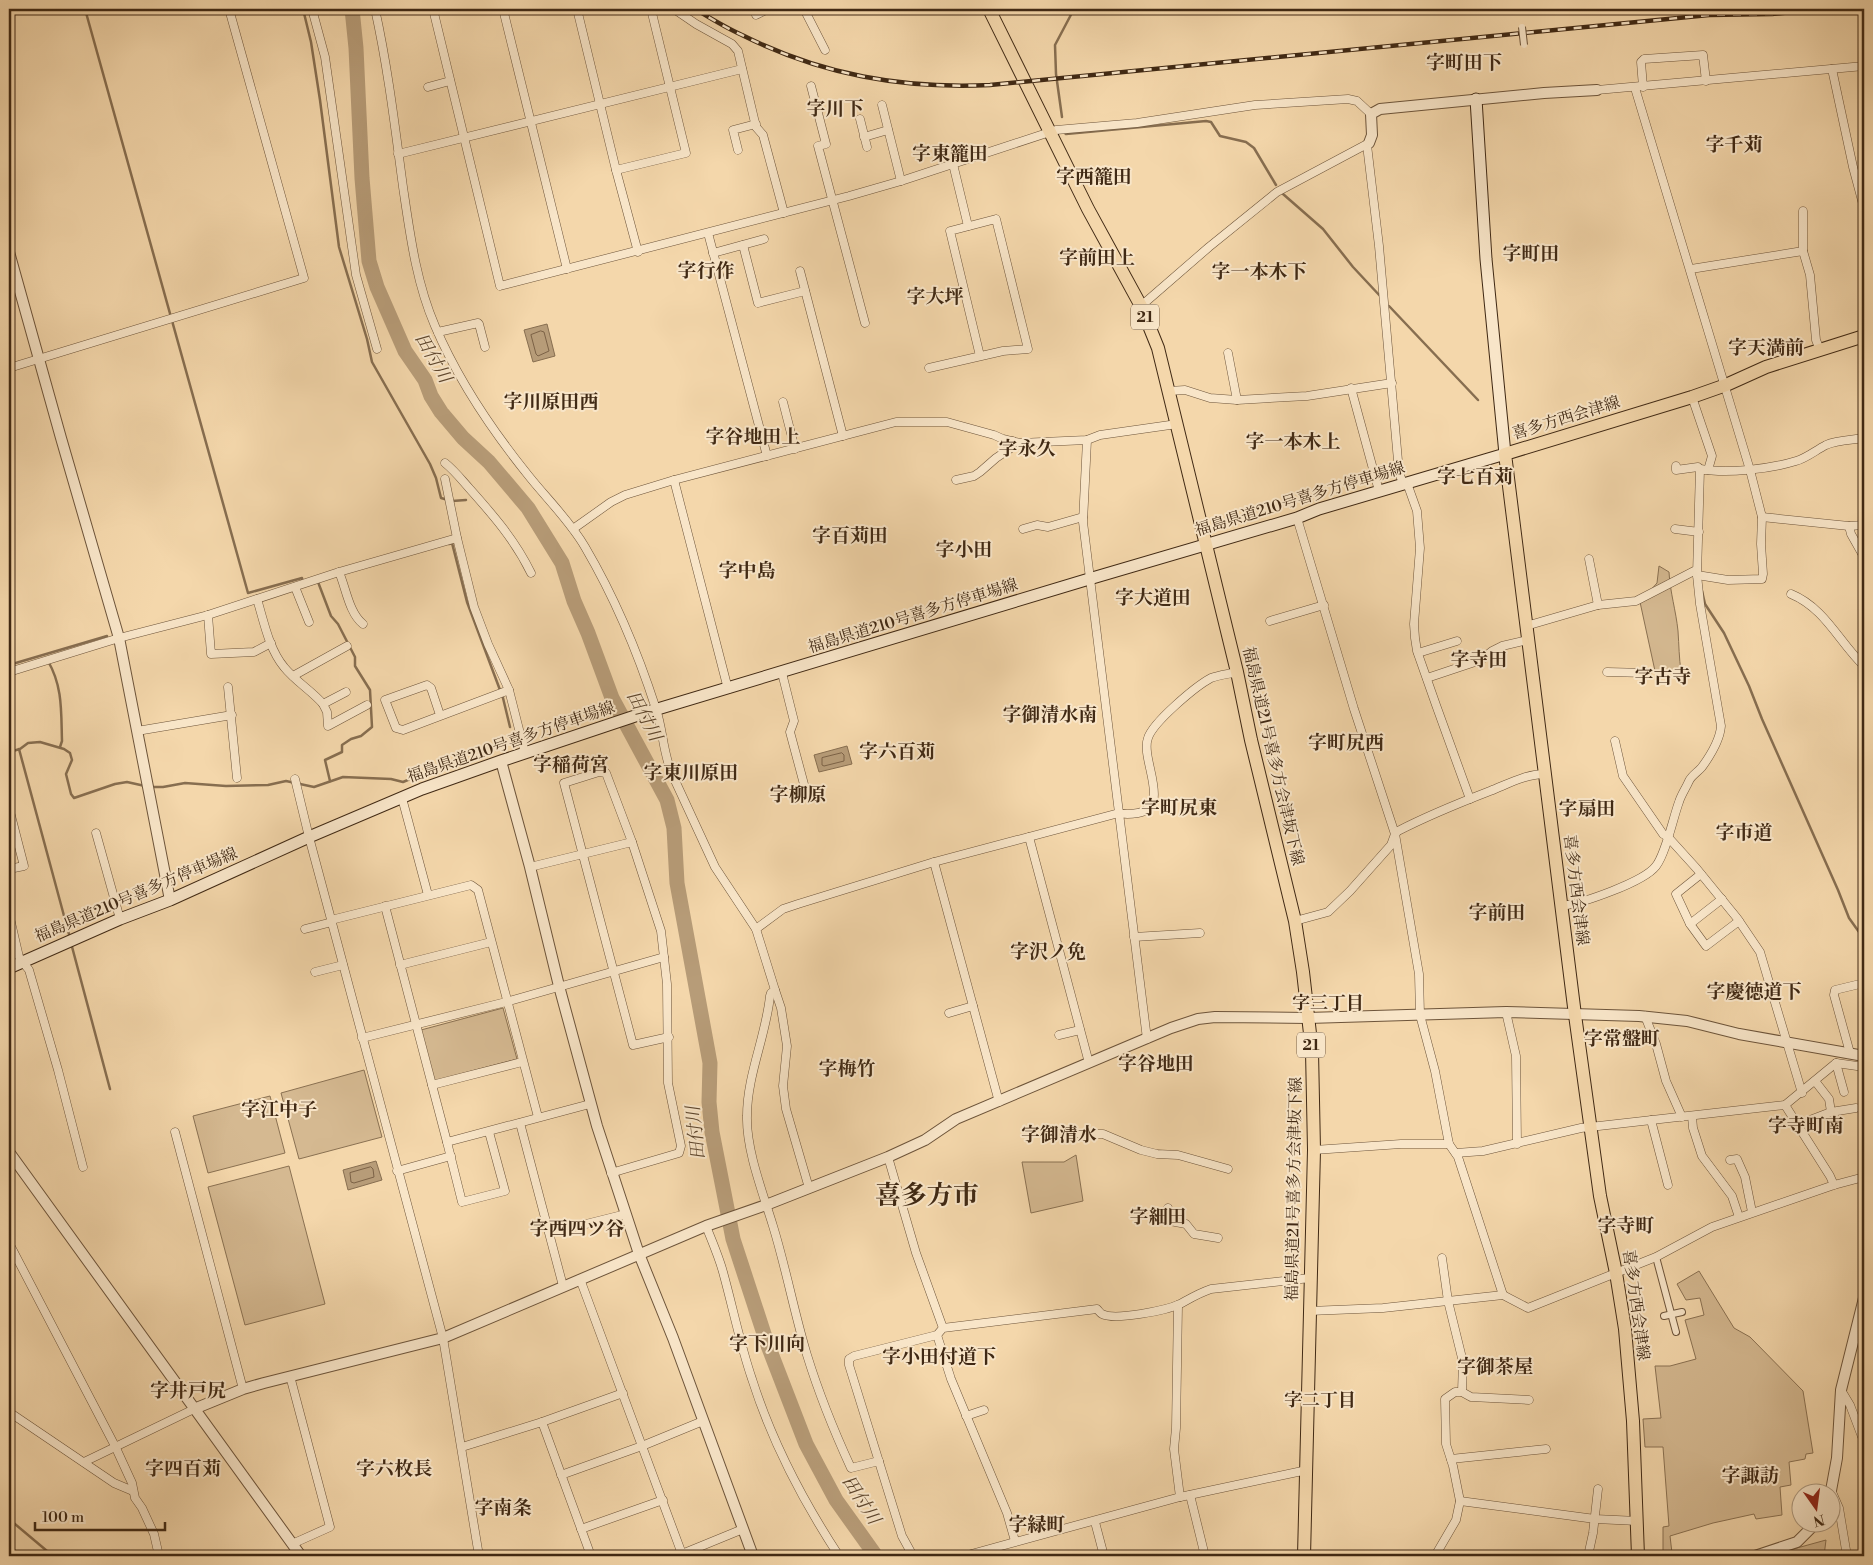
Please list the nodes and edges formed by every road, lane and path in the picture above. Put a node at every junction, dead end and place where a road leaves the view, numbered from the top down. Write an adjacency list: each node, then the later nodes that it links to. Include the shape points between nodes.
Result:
1 (229, 9): 70 (street, via 304,278)
2 (312, 9): 66 (street, via 325,57 356,275)
3 (375, 9): 40 (street, via 390,86)
4 (432, 9): 19 (street)
5 (503, 9): 31 (street)
6 (578, 9): 27 (street)
7 (651, 9): 23 (street)
8 (674, 9): 17 (street, via 734,44 740,54)
9 (768, 9): 12 (street)
10 (804, 9): 15 (street)
11 (989, 9): 34 (main road, 福島県道21号喜多方会津坂下線 / 21)
12 (756, 15)
13 (1522, 27): 14 (street, bridge)
14 (1524, 45)
15 (825, 50)
16 (1864, 66): 18 (street)
17 (742, 68): 23 (street); 32 (street)
18 (1832, 69): 20 (street); 45 (street)
19 (450, 81): 22 (street); 35 (street)
20 (1706, 81): 24 (street); 24 (street, via 1703,55 1644,59 1640,62)
21 (810, 86): 44 (street, via 826,144 818,146)
22 (428, 87)
23 (669, 87): 27 (street); 42 (street, via 686,152)
24 (1639, 88): 25 (street); 56 (street)
25 (1597, 90): 26 (street)
26 (1476, 99): 29 (street); 86 (main road, via 1486,259)
27 (600, 104): 31 (street); 42 (street)
28 (882, 106): 33 (street)
29 (1368, 111): 34 (street, via 1357,101 1348,99 1255,105); 37 (street, via 1372,135)
30 (860, 119): 36 (street)
31 (531, 122): 35 (street); 57 (street)
32 (756, 124): 39 (street, via 733,130); 47 (street)
33 (888, 130): 36 (street); 43 (street)
34 (1050, 132): 41 (street); 61 (main road, 福島県道21号喜多方会津坂下線 / 21)
35 (464, 137): 40 (street); 57 (street, via 500,286)
36 (864, 137): 38 (street)
37 (1368, 144): 61 (street, via 1277,192); 73 (street)
38 (867, 147)
39 (738, 150)
40 (398, 154): 63 (street, via 421,288)
41 (953, 164): 43 (street); 48 (street)
42 (616, 170): 54 (street)
43 (901, 181): 44 (street)
44 (832, 201): 47 (street); 62 (street)
45 (1864, 208)
46 (1802, 210): 52 (street)
47 (784, 213): 49 (street)
48 (968, 226): 69 (street, via 950,231); 69 (street, via 996,219 1028,349)
49 (708, 233): 54 (street); 55 (street)
50 (764, 239): 51 (street)
51 (743, 245): 55 (street); 60 (street, via 758,303)
52 (1803, 250): 56 (street); 67 (street, via 1810,274 1816,340)
53 (9, 252): 59 (street)
54 (638, 252): 57 (street)
55 (714, 253): 87 (street)
56 (1691, 269): 74 (street)
57 (567, 270)
58 (800, 271): 60 (street)
59 (12, 273): 70 (street)
60 (805, 291): 81 (street)
61 (1141, 306): 76 (main road, 福島県道21号喜多方会津坂下線 / 21, via 1158,348)
62 (865, 323)
63 (438, 332): 65 (street, via 478,323); 103 (street, via 465,386 486,418)
64 (1864, 336): 67 (main road, 喜多方西会津線)
65 (485, 347)
66 (377, 349)
67 (1820, 350): 74 (main road, 喜多方西会津線, via 1766,367)
68 (1228, 353): 78 (street)
69 (980, 356): 72 (street)
70 (38, 359): 71 (street); 124 (street)
71 (9, 368)
72 (929, 368)
73 (1392, 383): 75 (street); 95 (street, via 1399,472)
74 (1726, 385): 77 (main road, 喜多方西会津線); 91 (street)
75 (1351, 388): 78 (street, via 1308,396); 96 (street)
76 (1169, 391): 78 (street, via 1185,390 1210,398); 80 (main road, 福島県道21号喜多方会津坂下線 / 21)
77 (1692, 397): 86 (main road, 喜多方西会津線); 90 (street, via 1712,456)
78 (1238, 400)
79 (783, 402): 85 (street)
80 (1178, 424): 83 (street, via 1100,435); 107 (main road, 福島県道21号喜多方会津坂下線 / 21)
81 (844, 436): 84 (street, via 896,422 947,422); 85 (street)
82 (1864, 438): 91 (street, via 1828,444 1794,462)
83 (1087, 440): 84 (street); 98 (street)
84 (1013, 441): 94 (street, via 1011,448 980,472)
85 (795, 450): 87 (street)
86 (1505, 454): 95 (main road, 福島県道210号喜多方停車場線); 123 (main road, 喜多方西会津線)
87 (768, 456): 93 (street)
88 (445, 463): 111 (street, via 503,525)
89 (1676, 466): 90 (street, via 1676,470)
90 (1704, 469): 91 (street); 105 (street)
91 (1750, 470): 97 (street)
92 (445, 479): 106 (street)
93 (674, 480): 103 (street, via 625,495); 140 (street)
94 (956, 480)
95 (1405, 483): 96 (main road, 福島県道210号喜多方停車場線); 129 (street, via 1417,511 1420,548 1414,624)
96 (1379, 491): 99 (main road, 福島県道210号喜多方停車場線)
97 (1762, 517): 100 (street); 112 (street, via 1762,578 1728,580)
98 (1083, 518): 102 (street, via 1048,527); 113 (street)
99 (1298, 518): 107 (main road, 福島県道210号喜多方停車場線); 117 (street)
100 (1849, 526): 101 (street); 108 (street)
101 (1864, 526)
102 (1023, 528)
103 (573, 529): 144 (street, via 621,618)
104 (1675, 529): 105 (street)
105 (1699, 532): 112 (street)
106 (457, 538): 110 (street); 139 (street, via 474,607)
107 (1206, 545): 113 (main road, 福島県道210号喜多方停車場線); 132 (main road, 福島県道21号喜多方会津坂下線 / 21)
108 (1864, 557)
109 (1589, 559): 118 (street)
110 (339, 572): 114 (street); 122 (street, via 352,609)
111 (531, 573)
112 (1696, 573): 118 (street, via 1666,584 1639,600); 163 (street, via 1722,726 1712,751 1679,800)
113 (1089, 579): 134 (main road, 福島県道210号喜多方停車場線); 158 (street)
114 (295, 587): 116 (street); 121 (street)
115 (1791, 594): 130 (street, via 1804,599 1818,611)
116 (257, 599): 119 (street); 127 (street)
117 (1324, 605): 120 (street); 160 (street)
118 (1598, 605): 123 (street)
119 (208, 615): 124 (street); 127 (street, via 211,654 254,652)
120 (1270, 621)
121 (309, 622)
122 (363, 624)
123 (1526, 626): 125 (main road, 喜多方西会津線)
124 (119, 638): 131 (street); 147 (street)
125 (1528, 640): 137 (street, via 1502,646 1481,660); 151 (main road, 喜多方西会津線)
126 (1457, 641): 129 (street)
127 (271, 643): 136 (street, via 279,660)
128 (347, 646): 136 (street)
129 (1418, 653): 137 (street)
130 (1864, 666)
131 (9, 672)
132 (1237, 672): 158 (street, via 1204,683 1160,721 1146,741 1154,791 1152,805 1145,811); 181 (main road, 福島県道21号喜多方会津坂下線 / 21)
133 (1607, 672): 135 (street)
134 (782, 673): 140 (main road, 福島県道210号喜多方停車場線); 154 (street, via 794,721 790,732)
135 (1646, 673)
136 (293, 676): 142 (street)
137 (1427, 678): 156 (street)
138 (228, 686): 145 (street)
139 (509, 690): 146 (street); 149 (street)
140 (728, 690): 144 (main road, 福島県道210号喜多方停車場線)
141 (346, 692): 142 (street)
142 (323, 704): 143 (street, via 328,726)
143 (368, 705)
144 (656, 710): 149 (main road, 福島県道210号喜多方停車場線); 184 (street, via 672,774 715,867)
145 (232, 715): 147 (street); 152 (street)
146 (440, 715): 146 (street, via 399,730 385,700 427,685)
147 (137, 730): 173 (street)
148 (1614, 741): 163 (street, via 1622,776)
149 (525, 753): 150 (main road, 福島県道210号喜多方停車場線)
150 (501, 761): 155 (main road, 福島県道210号喜多方停車場線); 167 (street)
151 (1545, 774): 156 (street, via 1522,778); 176 (main road, 喜多方西会津線)
152 (237, 778)
153 (295, 778): 161 (street)
154 (805, 788)
155 (402, 798): 161 (main road, 福島県道210号喜多方停車場線); 172 (street)
156 (1470, 799): 160 (street)
157 (9, 808): 168 (street, via 24,866)
158 (1119, 813): 162 (street); 186 (street)
159 (96, 833): 178 (street)
160 (1395, 834): 181 (street, via 1391,844 1328,912); 203 (street, via 1419,974)
161 (309, 837): 173 (main road, 福島県道210号喜多方停車場線); 179 (street)
162 (1029, 837): 166 (street); 207 (street)
163 (1668, 837): 169 (street); 176 (street, via 1657,865 1643,878)
164 (632, 842): 165 (street); 165 (street, via 606,773 599,772 564,782); 188 (street, via 660,925)
165 (582, 854): 167 (street); 193 (street)
166 (934, 862): 184 (street, via 783,909); 199 (street)
167 (530, 867): 196 (street)
168 (9, 869)
169 (1701, 874): 174 (street); 182 (street, via 1676,894)
170 (1864, 882): 171 (street)
171 (1864, 894)
172 (428, 895): 175 (street); 187 (street, via 471,885 478,890)
173 (170, 900): 178 (main road, 福島県道210号喜多方停車場線)
174 (1722, 900): 180 (street); 182 (street)
175 (385, 906): 179 (street); 191 (street)
176 (1562, 906): 202 (main road, 喜多方西会津線)
177 (9, 914): 189 (street)
178 (120, 919): 189 (main road, 福島県道210号喜多方停車場線)
179 (331, 921): 183 (street); 190 (street)
180 (1739, 921): 182 (street, via 1706,946); 212 (street, via 1760,952)
181 (1295, 922): 205 (main road, 福島県道21号喜多方会津坂下線 / 21)
182 (1690, 924)
183 (305, 929)
184 (756, 929): 197 (street)
185 (1200, 933): 186 (street)
186 (1134, 937): 211 (street)
187 (491, 942): 191 (street); 198 (street)
188 (664, 958): 193 (street); 209 (street)
189 (23, 962): 192 (main road, 福島県道210号喜多方停車場線); 247 (street, via 29,970 56,1061)
190 (343, 965): 194 (street); 210 (street)
191 (400, 965): 206 (street)
192 (9, 968)
193 (614, 971): 196 (street); 209 (street, via 633,1045)
194 (315, 972)
195 (1864, 983): 213 (street, via 1835,990 1834,995)
196 (559, 986): 198 (street); 224 (street)
197 (775, 990): 254 (street, via 787,1046 783,1086 786,1109); 255 (street, via 770,996 747,1099 746,1118)
198 (506, 1002): 206 (street); 215 (street)
199 (973, 1006): 201 (street); 223 (street)
200 (1506, 1012): 202 (street); 203 (street); 240 (street, via 1516,1056)
201 (948, 1013)
202 (1575, 1014): 204 (street); 234 (main road, 喜多方西会津線)
203 (1420, 1015): 205 (street); 239 (street)
204 (1645, 1016): 212 (street, via 1687,1021); 230 (street, via 1666,1081)
205 (1308, 1018): 211 (street, via 1198,1018); 241 (main road, 福島県道21号喜多方会津坂下線 / 21, via 1312,1050)
206 (416, 1026): 210 (street); 220 (street)
207 (1080, 1030): 208 (street); 216 (street)
208 (1059, 1035)
209 (669, 1037): 250 (street, via 668,1083 681,1146 679,1153)
210 (362, 1038): 249 (street)
211 (1147, 1039): 216 (street)
212 (1788, 1042): 213 (street); 221 (street)
213 (1850, 1054): 214 (street)
214 (1864, 1056)
215 (522, 1062): 220 (street); 229 (street)
216 (1089, 1063): 223 (street)
217 (1836, 1063): 218 (street); 219 (street); 222 (street)
218 (1864, 1068)
219 (1815, 1081): 221 (street); 227 (street, via 1829,1099)
220 (432, 1085): 238 (street)
221 (1802, 1092): 225 (street)
222 (1844, 1092)
223 (999, 1102): 245 (street, via 956,1119 925,1140)
224 (590, 1104): 229 (street); 250 (street)
225 (1785, 1106): 228 (street); 252 (street)
226 (1856, 1108): 227 (street)
227 (1831, 1112): 232 (street)
228 (1692, 1116): 230 (street); 259 (street, via 1702,1156 1732,1196)
229 (538, 1117): 233 (street)
230 (1682, 1117): 231 (street)
231 (1651, 1120): 234 (street); 253 (street)
232 (1810, 1120)
233 (520, 1123): 236 (street); 270 (street)
234 (1590, 1127): 240 (street); 267 (main road, 喜多方西会津線)
235 (175, 1132): 283 (street)
236 (489, 1132): 238 (street); 244 (street, via 505,1191 462,1202)
237 (1080, 1134): 248 (street, via 1103,1134 1141,1150 1178,1155)
238 (447, 1142): 244 (street)
239 (1449, 1144): 241 (street); 243 (street)
240 (1517, 1144): 243 (street)
241 (1314, 1150): 268 (main road, 福島県道21号喜多方会津坂下線 / 21)
242 (9, 1152): 288 (street)
243 (1457, 1155): 271 (street)
244 (450, 1156): 249 (street)
245 (888, 1157): 254 (street); 278 (street, via 916,1253)
246 (1730, 1160): 257 (street, via 1737,1160 1745,1177)
247 (83, 1167)
248 (1228, 1168)
249 (397, 1171): 281 (street)
250 (612, 1173): 258 (street)
251 (1864, 1177): 252 (street)
252 (1834, 1185): 257 (street)
253 (1668, 1186)
254 (809, 1188): 255 (street)
255 (766, 1205): 260 (street); 300 (street, via 807,1353 835,1433 851,1468)
256 (1168, 1208): 262 (street, via 1170,1221 1186,1224 1194,1234)
257 (1752, 1212): 259 (street)
258 (626, 1214): 261 (street); 264 (street)
259 (1739, 1217): 265 (street, via 1712,1227)
260 (710, 1224): 264 (street); 328 (street, via 752,1380 773,1433 813,1515)
261 (574, 1227)
262 (1218, 1238)
263 (9, 1243): 295 (street)
264 (639, 1254): 269 (street); 292 (street)
265 (1656, 1257): 267 (street); 277 (street)
266 (1442, 1258): 273 (street)
267 (1616, 1273): 271 (street, via 1528,1308); 313 (main road, 喜多方西会津線, via 1625,1329)
268 (1310, 1278): 274 (street, via 1212,1289 1197,1293); 275 (main road, 福島県道21号喜多方会津坂下線 / 21)
269 (580, 1279): 270 (street); 285 (street)
270 (564, 1286): 281 (street)
271 (1503, 1295): 273 (street)
272 (1864, 1298): 284 (street)
273 (1448, 1301): 275 (street); 286 (street, via 1463,1362)
274 (1178, 1305): 278 (street, via 1131,1316 1103,1314 1097,1309); 308 (street, via 1174,1449)
275 (1309, 1311): 302 (main road, 福島県道21号喜多方会津坂下線 / 21)
276 (1682, 1312): 277 (street)
277 (1668, 1315): 279 (street)
278 (943, 1328): 280 (street)
279 (1676, 1332)
280 (937, 1335): 291 (street); 300 (street, via 849,1359)
281 (443, 1338): 282 (street); 297 (street)
282 (290, 1376): 283 (street); 319 (street, via 330,1527)
283 (243, 1390): 288 (street)
284 (1841, 1390): 294 (street); 304 (street)
285 (623, 1392): 293 (street); 296 (street)
286 (1462, 1392): 287 (street, via 1471,1397); 299 (street, via 1455,1392 1446,1399 1446,1444)
287 (1529, 1400)
288 (194, 1409): 295 (street); 319 (street)
289 (984, 1410): 291 (street)
290 (9, 1412): 301 (street)
291 (966, 1416): 318 (street)
292 (703, 1420): 296 (street); 316 (street)
293 (542, 1422): 297 (street); 303 (street)
294 (1864, 1442)
295 (115, 1446): 301 (street); 306 (street)
296 (642, 1446): 303 (street); 309 (street)
297 (462, 1447): 325 (street)
298 (1546, 1449): 299 (street)
299 (1451, 1459): 310 (street)
300 (879, 1461): 329 (street, via 902,1536)
301 (84, 1462): 306 (street, via 114,1483)
302 (1307, 1470): 307 (street); 333 (main road, 福島県道21号喜多方会津坂下線 / 21)
303 (561, 1475): 315 (street)
304 (1833, 1482)
305 (1598, 1489): 312 (street)
306 (133, 1491): 323 (street, via 154,1534)
307 (1190, 1495): 308 (street); 332 (street)
308 (1180, 1498): 314 (street)
309 (662, 1500): 315 (street); 321 (street)
310 (1460, 1501): 312 (street); 334 (street, via 1456,1520)
311 (1840, 1514): 338 (street)
312 (1595, 1519): 313 (street); 335 (street)
313 (1638, 1521): 336 (main road, 喜多方西会津線)
314 (1095, 1522): 318 (street); 331 (street)
315 (581, 1529): 326 (street)
316 (743, 1529): 321 (street); 327 (street)
317 (1807, 1532): 337 (street, via 1797,1542)
318 (1016, 1541): 330 (street)
319 (292, 1544): 324 (street)
320 (9, 1546): 322 (street)
321 (680, 1555)
322 (13, 1556)
323 (159, 1556)
324 (301, 1556)
325 (479, 1556)
326 (591, 1556)
327 (754, 1556)
328 (839, 1556)
329 (912, 1556)
330 (964, 1556)
331 (1104, 1556)
332 (1206, 1556)
333 (1304, 1556)
334 (1435, 1556)
335 (1588, 1556)
336 (1638, 1556)
337 (1755, 1556)
338 (1847, 1556)

